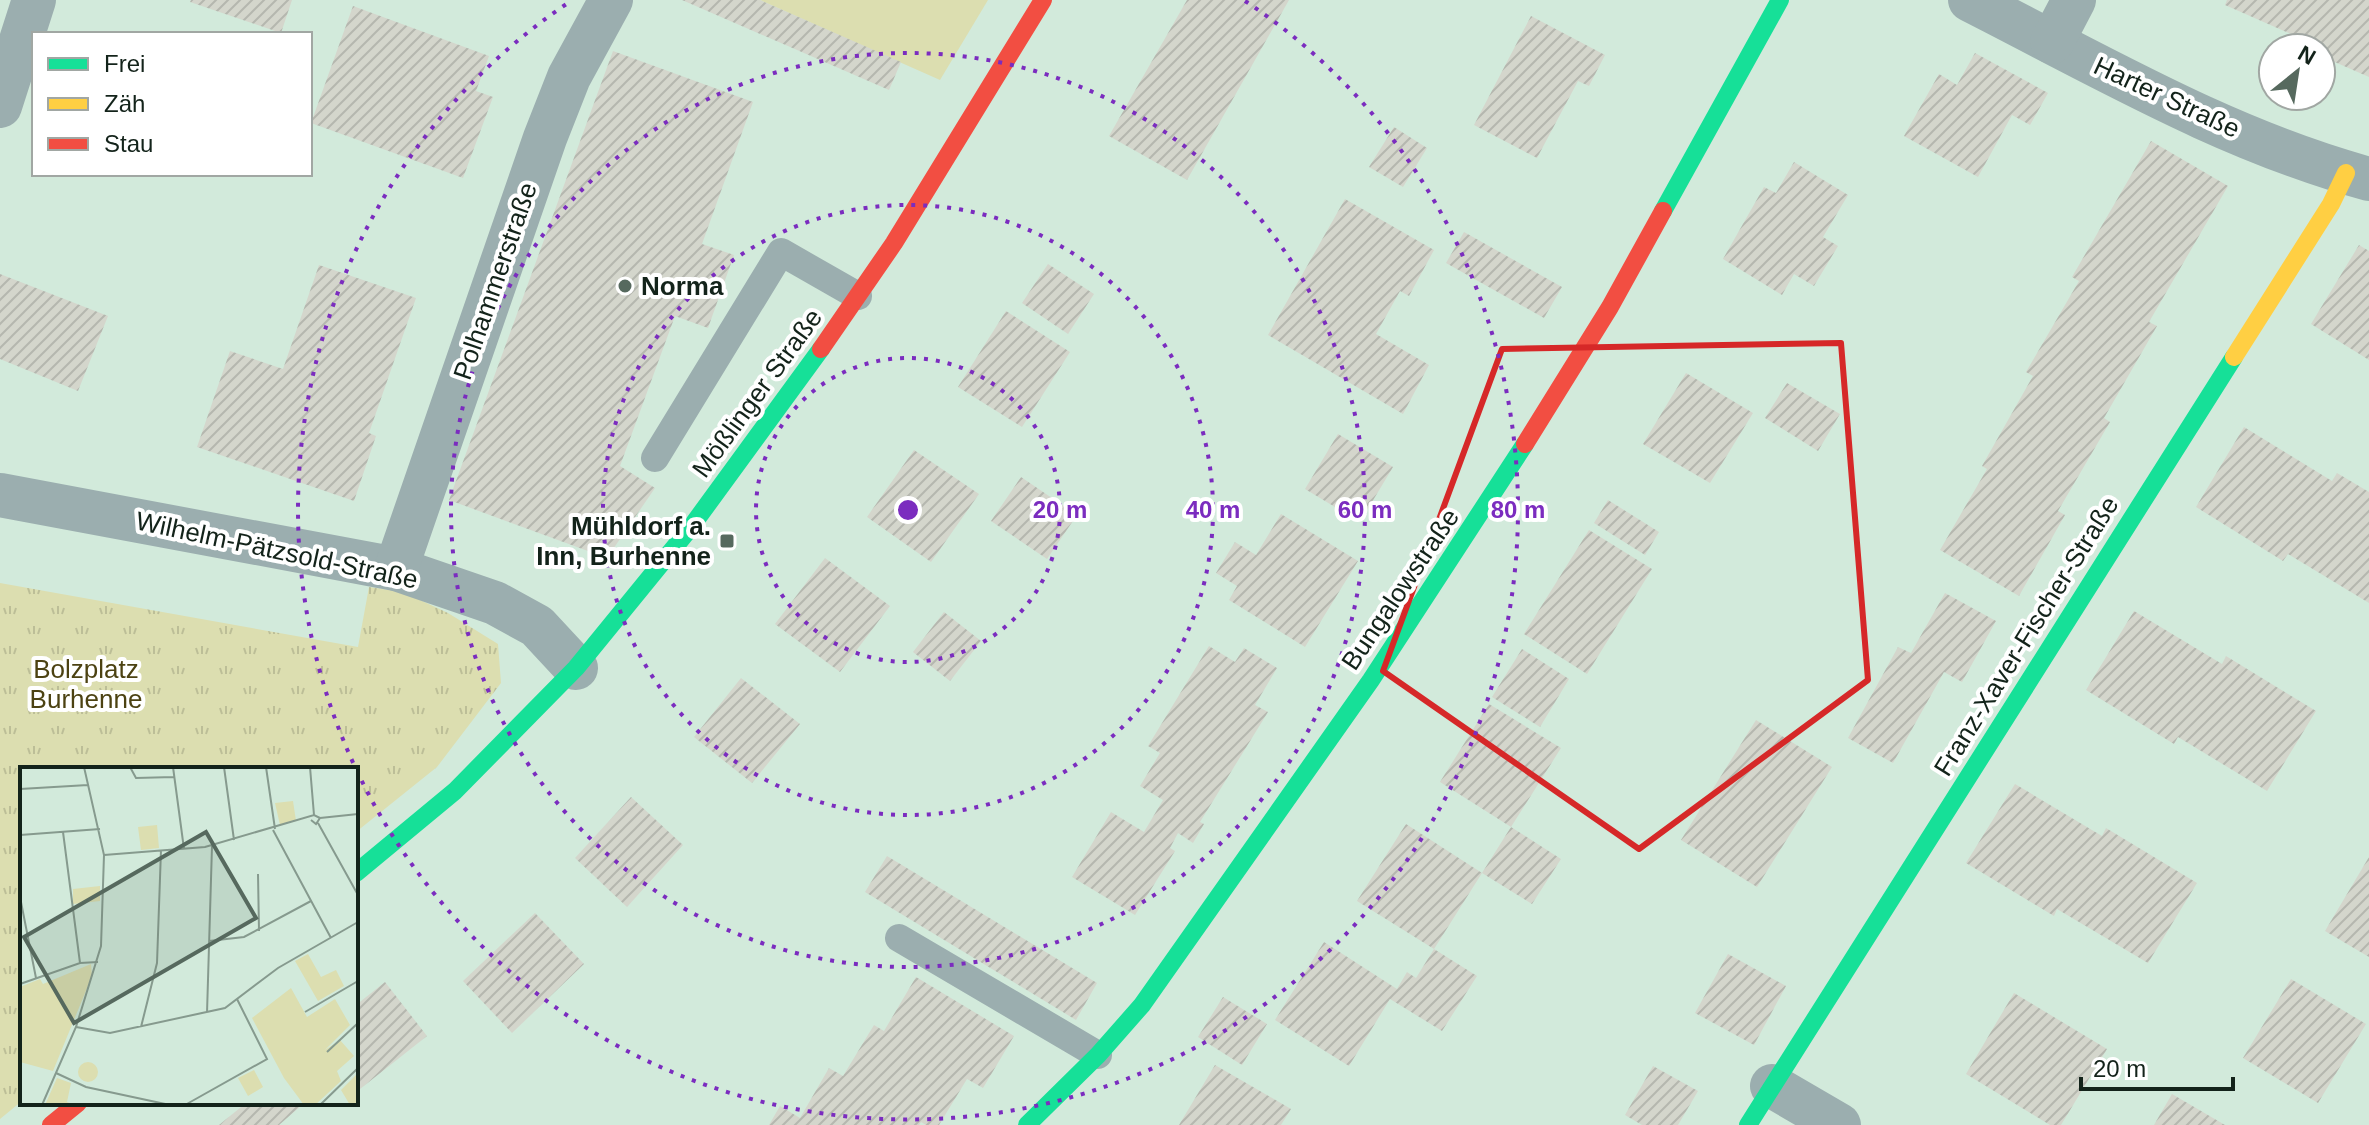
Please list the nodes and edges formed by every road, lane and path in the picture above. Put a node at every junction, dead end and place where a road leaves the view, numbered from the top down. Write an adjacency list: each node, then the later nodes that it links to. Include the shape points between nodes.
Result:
1 (34, 0): 8 (street)
2 (611, 0): 13 (street, Polhammerstraße, via 569,77 545,138)
3 (1043, 0): 10 (street, Mößlinger Straße)
4 (1780, 0): 17 (street, Bungalowstraße, via 1610,307 1485,509 1173,962)
5 (1970, 0): 7 (street, Harter Straße)
6 (2074, 0): 7 (street)
7 (2052, 42): 9 (street, Harter Straße, via 2165,100)
8 (0, 106)
9 (2357, 176): 18 (street, Franz-Xaver-Fischer-Straße, via 2331,204)
10 (858, 296): 11 (lane, via 781,252); 14 (street, Mößlinger Straße, via 691,527)
11 (655, 458)
12 (0, 495): 13 (street, Wilhelm-Pätzsold-Straße)
13 (396, 569): 14 (street, Wilhelm-Pätzsold-Straße, via 495,603 537,626)
14 (576, 668): 15 (street, Mößlinger Straße, via 455,791)
15 (358, 871)
16 (899, 938): 17 (lane)
17 (1098, 1055): 21 (street, Bungalowstraße)
18 (1772, 1086): 22 (street, Franz-Xaver-Fischer-Straße); 23 (street)
19 (76, 1105): 20 (street)
20 (51, 1125)
21 (1027, 1125)
22 (1748, 1125)
23 (1839, 1125)

